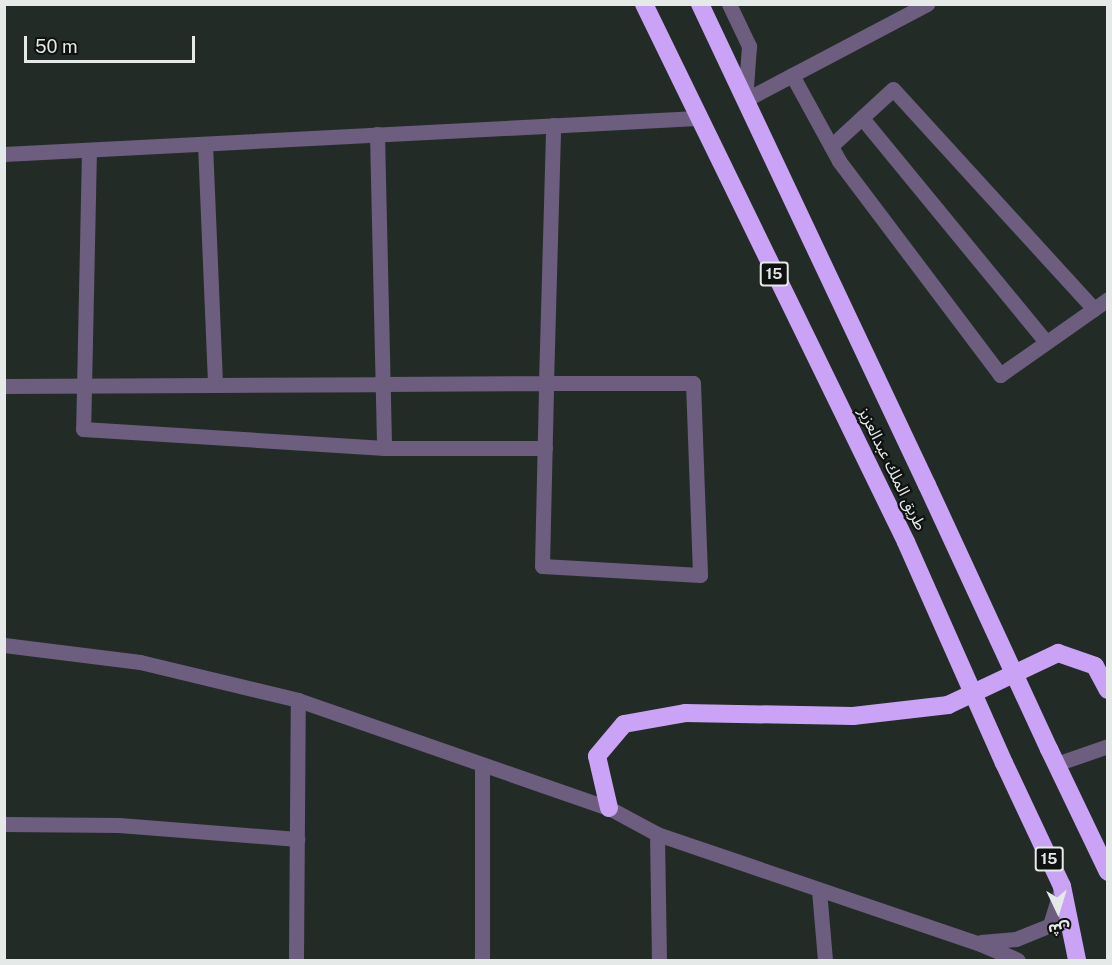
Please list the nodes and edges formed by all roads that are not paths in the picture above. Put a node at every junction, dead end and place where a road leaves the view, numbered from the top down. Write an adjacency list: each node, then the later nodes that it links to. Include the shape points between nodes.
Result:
1 (644, 4): 7 (highway, طريق الملك عبدالعزيز / 15)
2 (700, 4): 6 (highway, طريق الملك عبدالعزيز)
3 (729, 4): 6 (street, via 749,46)
4 (927, 4): 5 (street)
5 (792, 75): 6 (street); 12 (street)
6 (745, 100): 29 (highway, طريق الملك عبدالعزيز, bridge)
7 (697, 118): 9 (street); 36 (highway, طريق الملك عبدالعزيز / 15, bridge, via 906,542)
8 (862, 118): 12 (street); 16 (street, via 893,89); 17 (street)
9 (553, 125): 10 (street); 18 (street)
10 (377, 135): 11 (street); 19 (street)
11 (206, 144): 13 (street); 20 (street)
12 (831, 146): 17 (street, via 1000,375)
13 (89, 150): 14 (street); 22 (street)
14 (4, 154)
15 (1107, 299): 16 (street)
16 (1094, 309): 17 (street)
17 (1046, 342)
18 (546, 383): 19 (street); 24 (street); 24 (street, via 693,382 700,576 542,566)
19 (382, 384): 20 (street); 23 (street)
20 (215, 385): 22 (street)
21 (4, 386): 22 (street)
22 (84, 386): 23 (street, via 82,429)
23 (384, 448): 24 (street)
24 (545, 448)
25 (4, 645): 27 (street, via 140,662)
26 (1107, 690): 31 (highway, via 1095,666 1058,653 948,705 853,716 686,713 624,724 597,756)
27 (298, 700): 30 (street); 34 (street)
28 (1107, 746): 29 (street)
29 (1053, 756): 35 (highway, طريق الملك عبدالعزيز)
30 (482, 766): 31 (street); 40 (street)
31 (609, 808): 33 (street)
32 (4, 824): 34 (street, via 119,825)
33 (657, 834): 37 (street); 41 (street)
34 (297, 839): 39 (street)
35 (1107, 873)
36 (1062, 886): 38 (street, via 1050,925 1016,939); 44 (highway, طريق الملك عبدالعزيز / 15)
37 (819, 890): 38 (street); 42 (street)
38 (978, 943): 43 (street)
39 (296, 960)
40 (482, 960)
41 (659, 960)
42 (825, 960)
43 (1018, 960)
44 (1077, 960)

